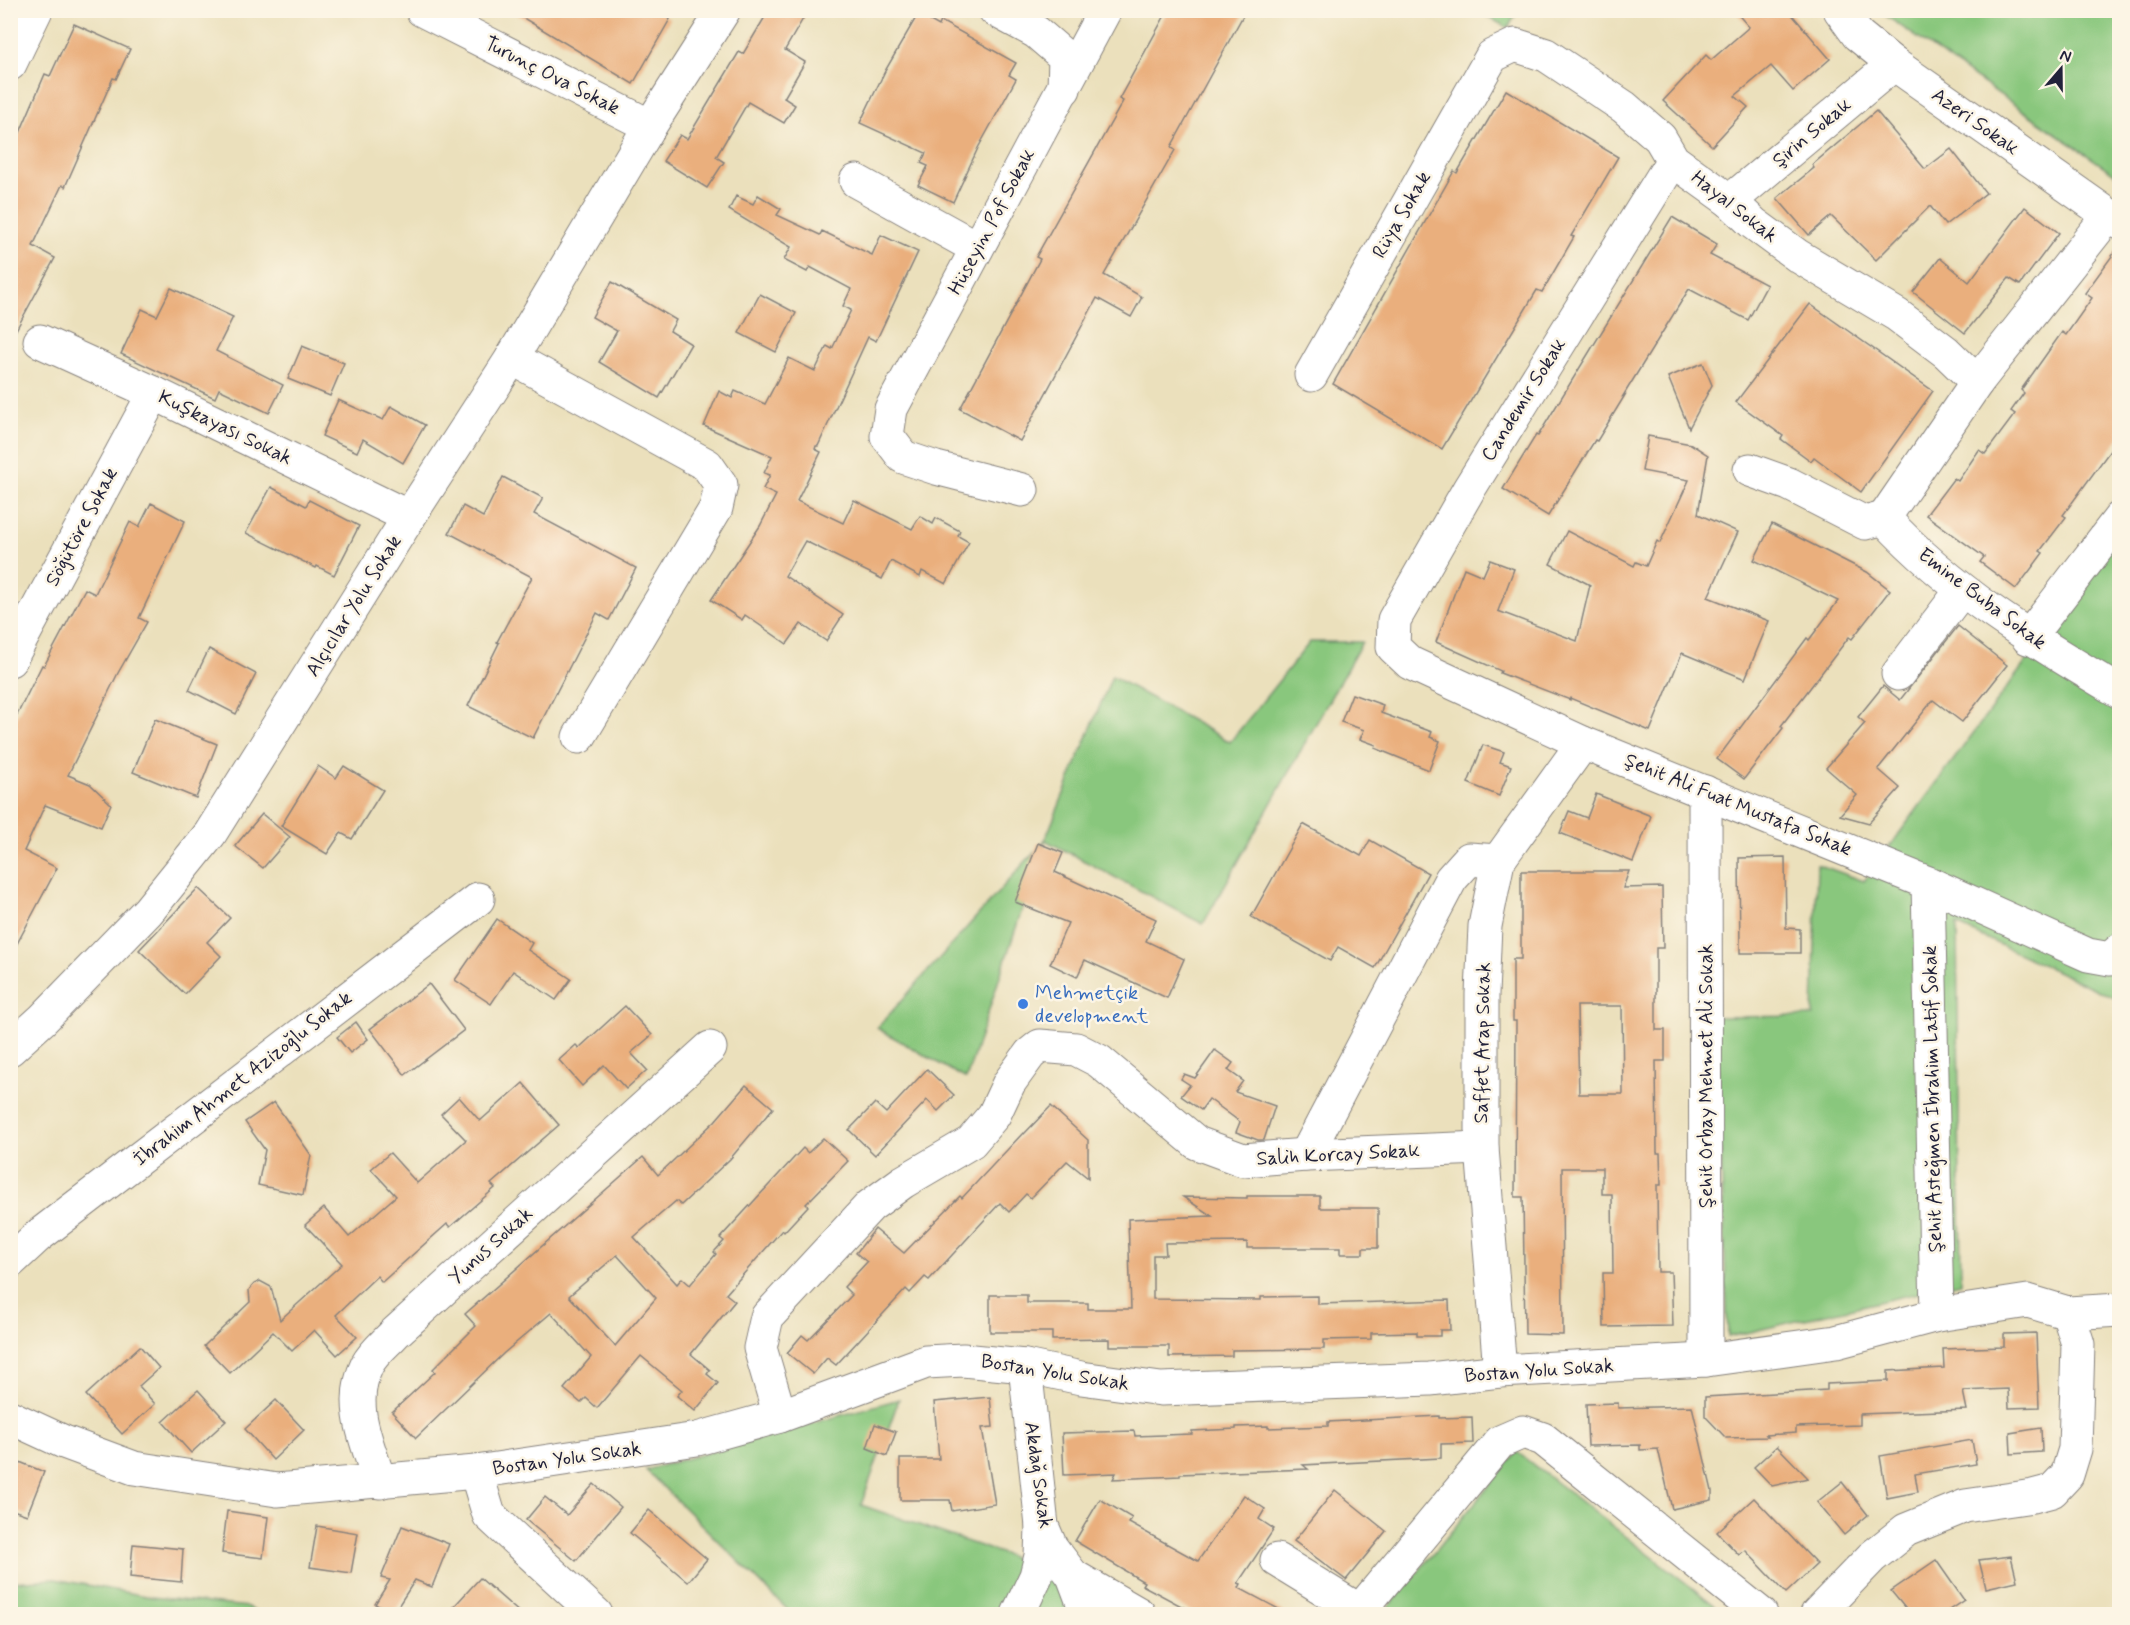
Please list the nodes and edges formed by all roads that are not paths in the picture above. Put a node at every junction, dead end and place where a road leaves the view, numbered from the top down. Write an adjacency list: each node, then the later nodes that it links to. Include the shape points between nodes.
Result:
1 (36, 10): 9 (street)
2 (422, 10): 7 (street, Turunç Ova Sokak)
3 (724, 10): 12 (street, Alçıcılar Yolu Sokak)
4 (995, 10): 11 (street, via 1036,32 1065,57)
5 (1105, 10): 11 (street, Hüseyin Pof Sokak)
6 (1840, 10): 10 (street, Azeri Sokak, via 1858,35)
7 (464, 20): 12 (street, Turunç Ova Sokak)
8 (1492, 56): 13 (street, Hayal Sokak, via 1515,45 1546,55 1624,107 1660,138); 20 (street, Rüya Sokak)
9 (10, 64)
10 (1894, 64): 15 (street, Şirin Sokak); 16 (street, Azeri Sokak)
11 (1064, 89): 17 (street, Hüseyin Pof Sokak)
12 (650, 126): 19 (street, Alçıcılar Yolu Sokak)
13 (1674, 160): 15 (street, Hayal Sokak); 30 (street, Candemir Sokak, via 1468,489 1394,620)
14 (856, 181): 17 (street)
15 (1730, 201): 21 (street, Hayal Sokak, via 1798,256 1897,315 1946,352)
16 (2114, 220): 21 (street)
17 (978, 248): 24 (street, Hüseyin Pof Sokak, via 891,409 887,436 903,457)
18 (40, 341): 22 (street, Kuşkayası Sokak)
19 (512, 358): 25 (street, Alçıcılar Yolu Sokak); 34 (street, via 707,465 721,485 716,508)
20 (1311, 375)
21 (1977, 382): 26 (street)
22 (154, 393): 25 (street, Kuşkayası Sokak); 31 (street, Söğütöre Sokak)
23 (1750, 470): 26 (street, via 1789,484 1865,524)
24 (1022, 490)
25 (409, 517): 42 (street, Alçıcılar Yolu Sokak, via 210,834 148,911)
26 (1884, 518): 28 (street, Emine Buba Sokak)
27 (2120, 518): 29 (street)
28 (1962, 590): 29 (street, Emine Buba Sokak); 32 (street)
29 (2028, 638): 33 (street, Emine Buba Sokak)
30 (1393, 647): 35 (street, Şehit Ali Fuat Mustafa Sokak, via 1410,663)
31 (10, 660)
32 (1898, 674)
33 (2120, 692)
34 (579, 737)
35 (1583, 743): 36 (street, Şehit Ali Fuat Mustafa Sokak); 37 (street, Saffet Arap Sokak)
36 (1705, 792): 38 (street, Şehit Ali Fuat Mustafa Sokak); 49 (street, Şehit Orbay Mehmet Ali Sokak)
37 (1498, 861): 43 (street, Saffet Arap Sokak, via 1485,926); 44 (street, via 1469,859 1451,879)
38 (1928, 883): 40 (street, Şehit Ali Fuat Mustafa Sokak, via 2088,955 2110,959); 48 (street, Şehit Asteğmen İbrahim Latif Sokak)
39 (477, 899): 45 (street, İbrahim Ahmet Azizoğlu Sokak, via 38,1236)
40 (2120, 950)
41 (710, 1048): 55 (street, Yunus Sokak, via 395,1333 368,1363 358,1390 359,1420)
42 (10, 1049)
43 (1482, 1148): 44 (street, Salih Korcay Sokak); 51 (street, Saffet Arap Sokak)
44 (1306, 1155): 52 (street, Salih Korcay Sokak, via 1243,1160 1197,1143 1099,1061 1076,1049 1040,1046 1030,1054 994,1115 971,1142 870,1206 767,1317 760,1348)
45 (10, 1262)
46 (2120, 1310): 47 (street, Bostan Yolu Sokak)
47 (2068, 1313): 48 (street, Bostan Yolu Sokak, via 2028,1301); 65 (street, via 2078,1344 2075,1449 2067,1475 2052,1491 1965,1506 1906,1530 1872,1557)
48 (1937, 1315): 49 (street, Bostan Yolu Sokak, via 1836,1342)
49 (1706, 1360): 51 (street, Bostan Yolu Sokak)
50 (1025, 1366): 51 (street, Bostan Yolu Sokak, via 1161,1389 1430,1379); 52 (street, Bostan Yolu Sokak, via 963,1360 926,1362); 56 (street, Akdağ Sokak)
51 (1500, 1371)
52 (780, 1416): 54 (street, Bostan Yolu Sokak, via 697,1439)
53 (10, 1417): 55 (street, Bostan Yolu Sokak, via 134,1468 277,1491)
54 (476, 1472): 55 (street, Bostan Yolu Sokak); 60 (street, via 489,1515)
55 (380, 1482)
56 (1042, 1526): 58 (street, Akdağ Sokak, via 1051,1547); 61 (street, via 1036,1576)
57 (1278, 1560): 59 (street)
58 (1073, 1576): 62 (street); 63 (street)
59 (1359, 1613): 64 (street, via 1500,1442 1523,1432 1543,1439)
60 (596, 1614)
61 (1018, 1614)
62 (1090, 1614)
63 (1139, 1614)
64 (1761, 1614)
65 (1817, 1614)

